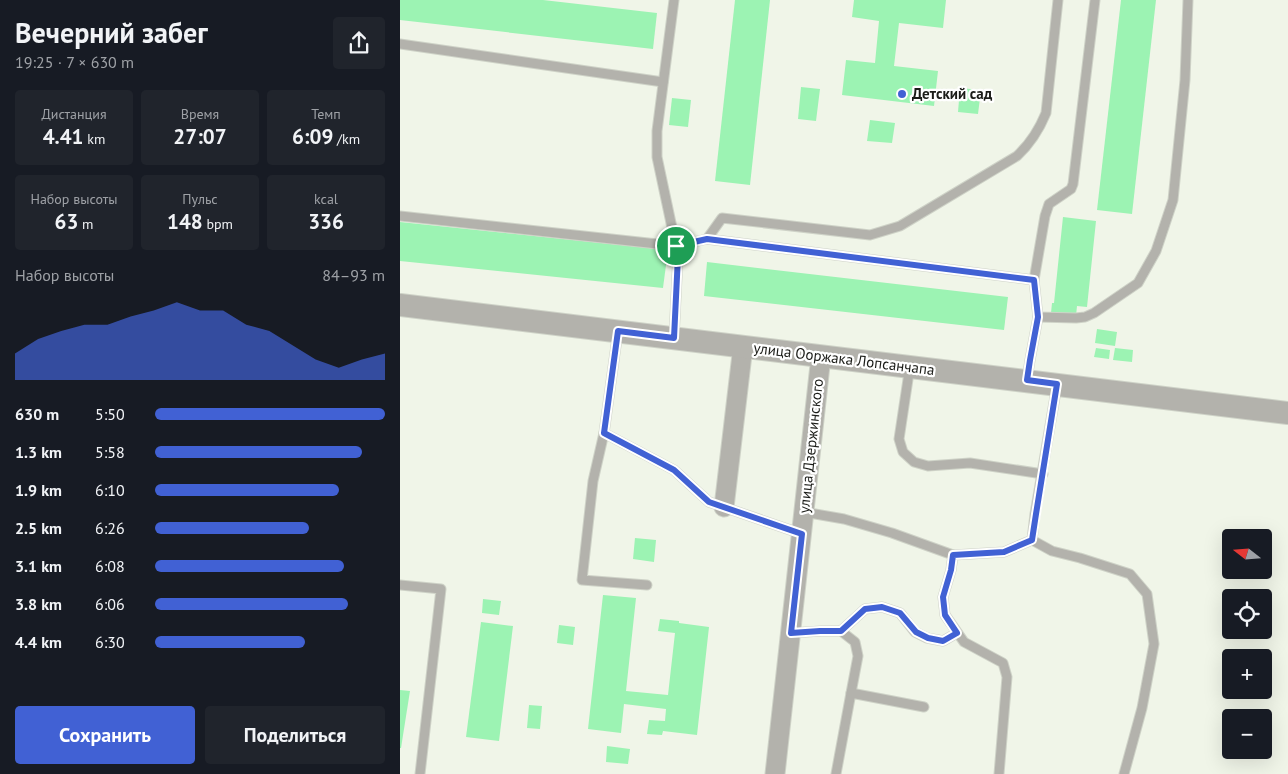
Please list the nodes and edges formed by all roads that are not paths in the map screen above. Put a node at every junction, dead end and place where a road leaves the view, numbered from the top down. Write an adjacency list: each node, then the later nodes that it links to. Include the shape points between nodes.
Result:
1 (674, 0): 6 (lane)
2 (1058, 0): 8 (lane, via 1046,113 1040,128 1017,156 900,226 870,235 722,218)
3 (1095, 0): 10 (lane, via 1073,184 1071,189 1049,204)
4 (1188, 0): 12 (lane, via 1185,80 1173,200 1156,251 1138,283 1094,313 1076,318)
5 (400, 44): 6 (lane)
6 (663, 82): 9 (lane, via 657,157)
7 (400, 216): 9 (lane)
8 (707, 239): 9 (lane); 10 (lane)
9 (676, 246): 14 (lane)
10 (1034, 280): 12 (lane)
11 (400, 305): 13 (street, улица Ооржака Лопсанчапа)
12 (1038, 317): 18 (lane)
13 (618, 331): 14 (street, улица Ооржака Лопсанчапа); 21 (lane)
14 (674, 338): 15 (street, улица Ооржака Лопсанчапа)
15 (743, 346): 16 (street, улица Ооржака Лопсанчапа); 23 (street)
16 (821, 356): 17 (street, улица Ооржака Лопсанчапа); 24 (street, улица Дзержинского)
17 (910, 366): 18 (street, улица Ооржака Лопсанчапа); 22 (lane, via 898,439 903,452 914,462 928,466 970,463)
18 (1027, 380): 19 (street, улица Ооржака Лопсанчапа)
19 (1057, 384): 20 (street, улица Ооржака Лопсанчапа); 22 (lane)
20 (1288, 413)
21 (604, 433): 23 (lane, via 674,470 709,502); 29 (lane, via 593,481 582,580)
22 (1043, 474): 26 (lane)
23 (724, 507): 25 (lane)
24 (804, 512): 25 (street, улица Дзержинского); 27 (lane, via 892,533)
25 (802, 534): 31 (street, улица Дзержинского)
26 (1032, 540): 27 (lane, via 1004,552); 39 (lane, via 1052,551 1130,574 1147,594 1154,644 1142,708)
27 (953, 555): 32 (lane, via 943,597 945,615)
28 (400, 585): 35 (lane, via 441,589)
29 (647, 585)
30 (841, 631): 31 (lane); 32 (lane, via 865,609 882,607 900,613 916,632 928,638 943,641); 33 (lane, via 855,642 858,656)
31 (791, 633): 36 (street, улица Дзержинского)
32 (957, 633): 38 (lane, via 964,642 1003,664 1007,677)
33 (851, 693): 34 (lane); 37 (lane)
34 (924, 707)
35 (420, 774)
36 (776, 774)
37 (836, 774)
38 (999, 774)
39 (1124, 774)

